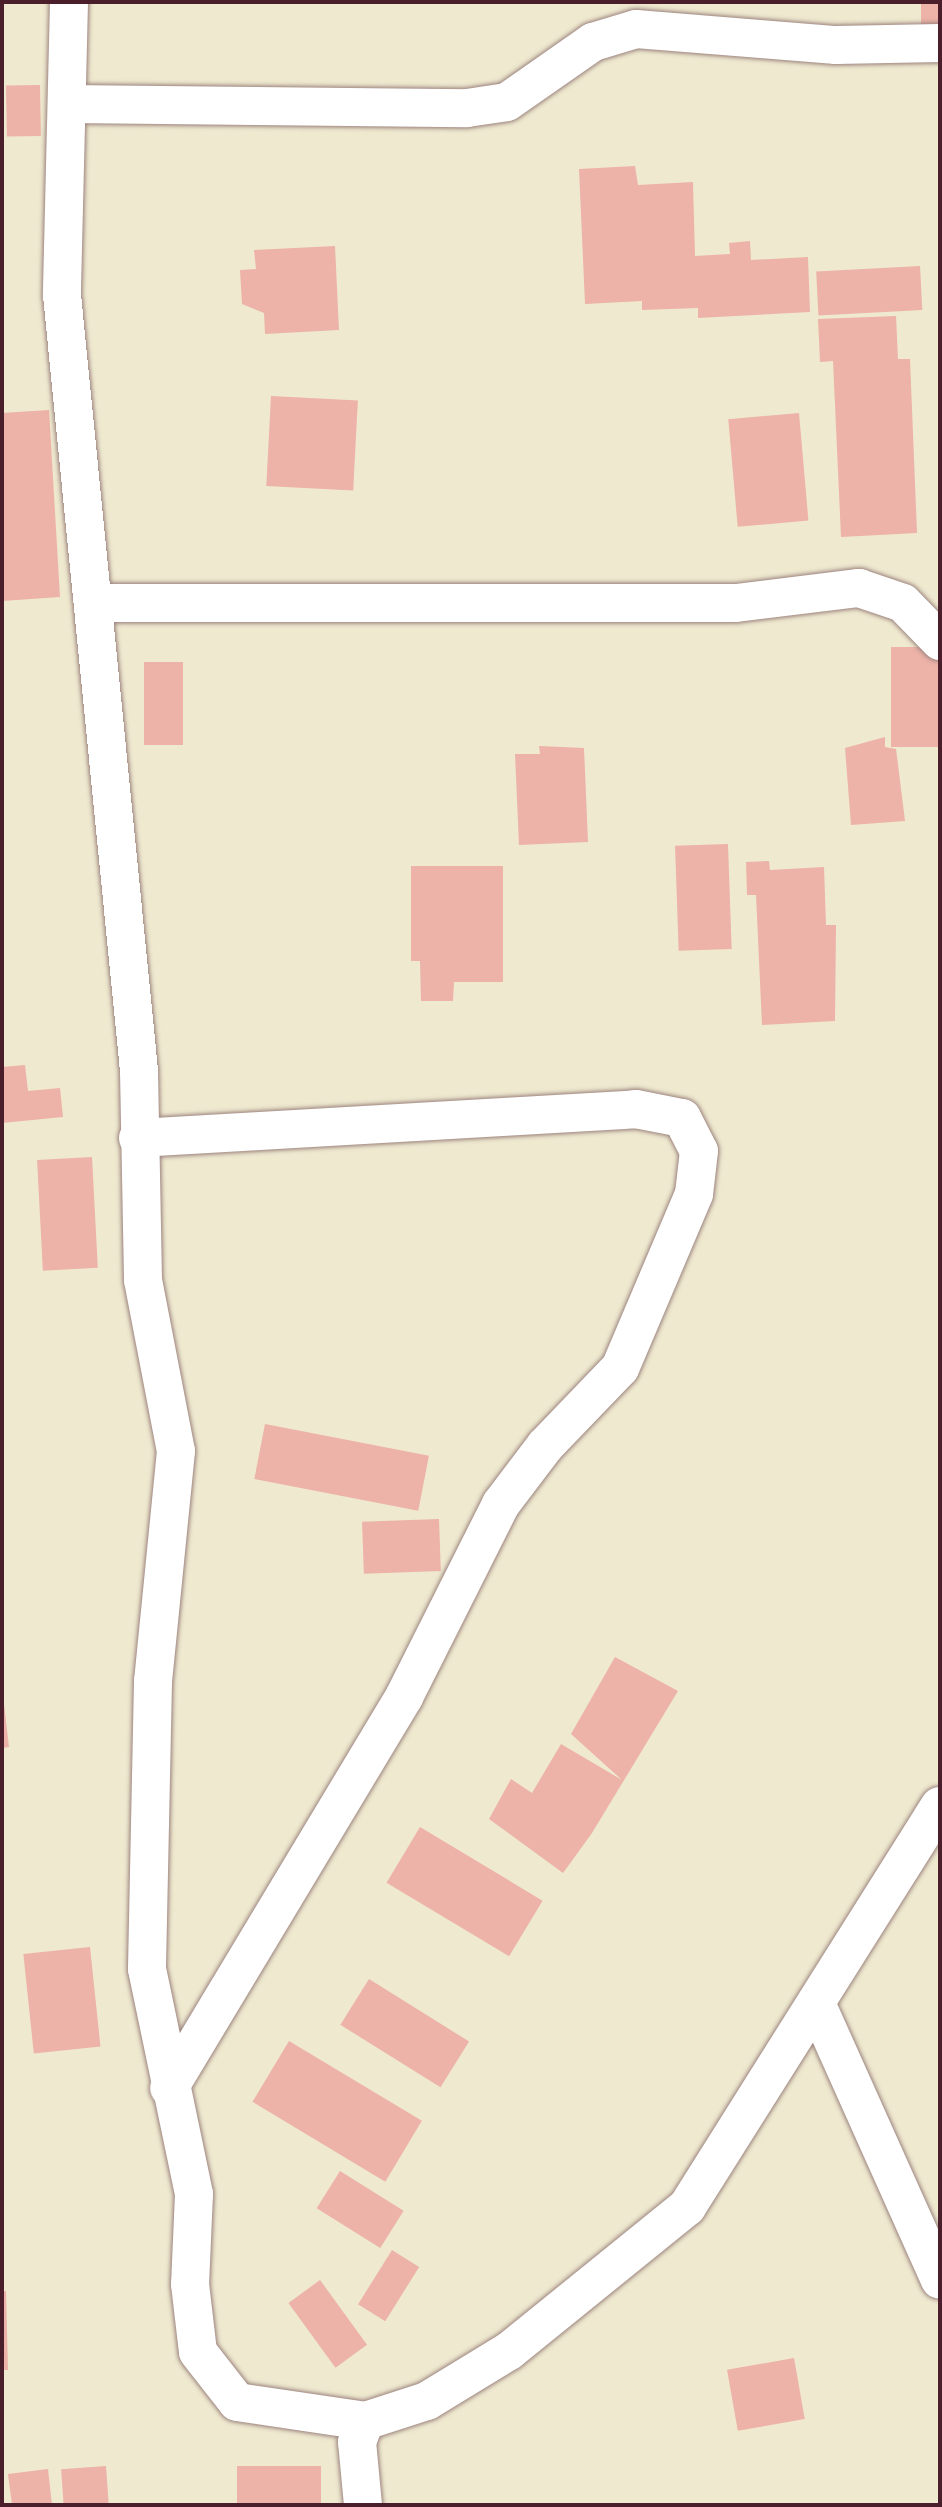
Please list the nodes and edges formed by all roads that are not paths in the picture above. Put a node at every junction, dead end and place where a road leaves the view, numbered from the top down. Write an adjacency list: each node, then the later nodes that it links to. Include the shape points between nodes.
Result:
1 (69, 2): 3 (street)
2 (940, 43): 3 (street, via 836,45 636,29 593,42 507,102 467,108)
3 (67, 104): 4 (street, via 62,295 75,457)
4 (97, 603): 5 (street, via 736,603 859,588 903,603); 6 (street, via 139,1071)
5 (940, 641)
6 (138, 1138): 9 (street, via 144,1280 176,1451 153,1681 147,1969); 9 (street, via 636,1109 682,1118 699,1151 694,1194 620,1368 545,1446 501,1504 404,1697)
7 (940, 1806): 8 (street)
8 (816, 2003): 10 (street); 11 (street, via 687,2207 509,2351 427,2401)
9 (169, 2088): 11 (street, via 194,2194 190,2284 198,2351 237,2402)
10 (940, 2280)
11 (365, 2421): 12 (street, via 358,2442)
12 (363, 2505)

